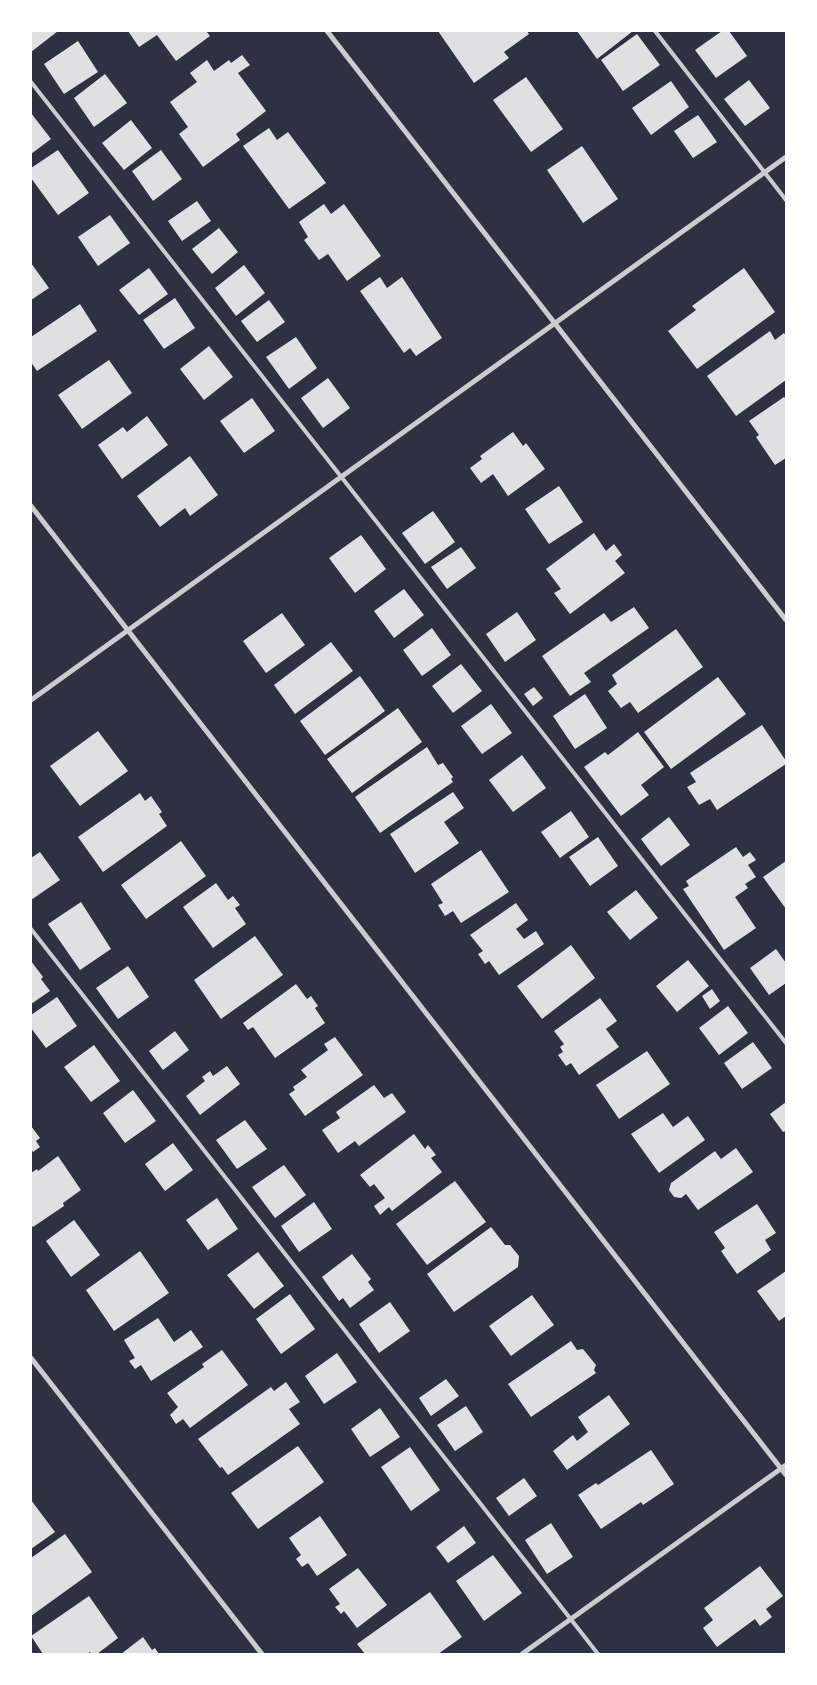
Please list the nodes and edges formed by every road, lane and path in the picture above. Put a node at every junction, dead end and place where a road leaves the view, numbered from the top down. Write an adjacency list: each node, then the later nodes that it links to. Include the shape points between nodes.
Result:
1 (327, 31): 7 (street)
2 (655, 31): 5 (lane)
3 (31, 82): 8 (lane)
4 (786, 157): 5 (street)
5 (764, 172): 6 (lane); 7 (street)
6 (786, 200)
7 (554, 324): 8 (street); 10 (street)
8 (342, 476): 11 (street); 14 (lane)
9 (31, 506): 11 (street)
10 (786, 620)
11 (128, 630): 12 (street); 16 (street)
12 (31, 700)
13 (31, 929): 18 (lane)
14 (786, 1043)
15 (31, 1358): 19 (street)
16 (783, 1467): 17 (street); 18 (street)
17 (786, 1475)
18 (571, 1619): 20 (street); 21 (lane)
19 (262, 1654)
20 (522, 1654)
21 (598, 1654)

